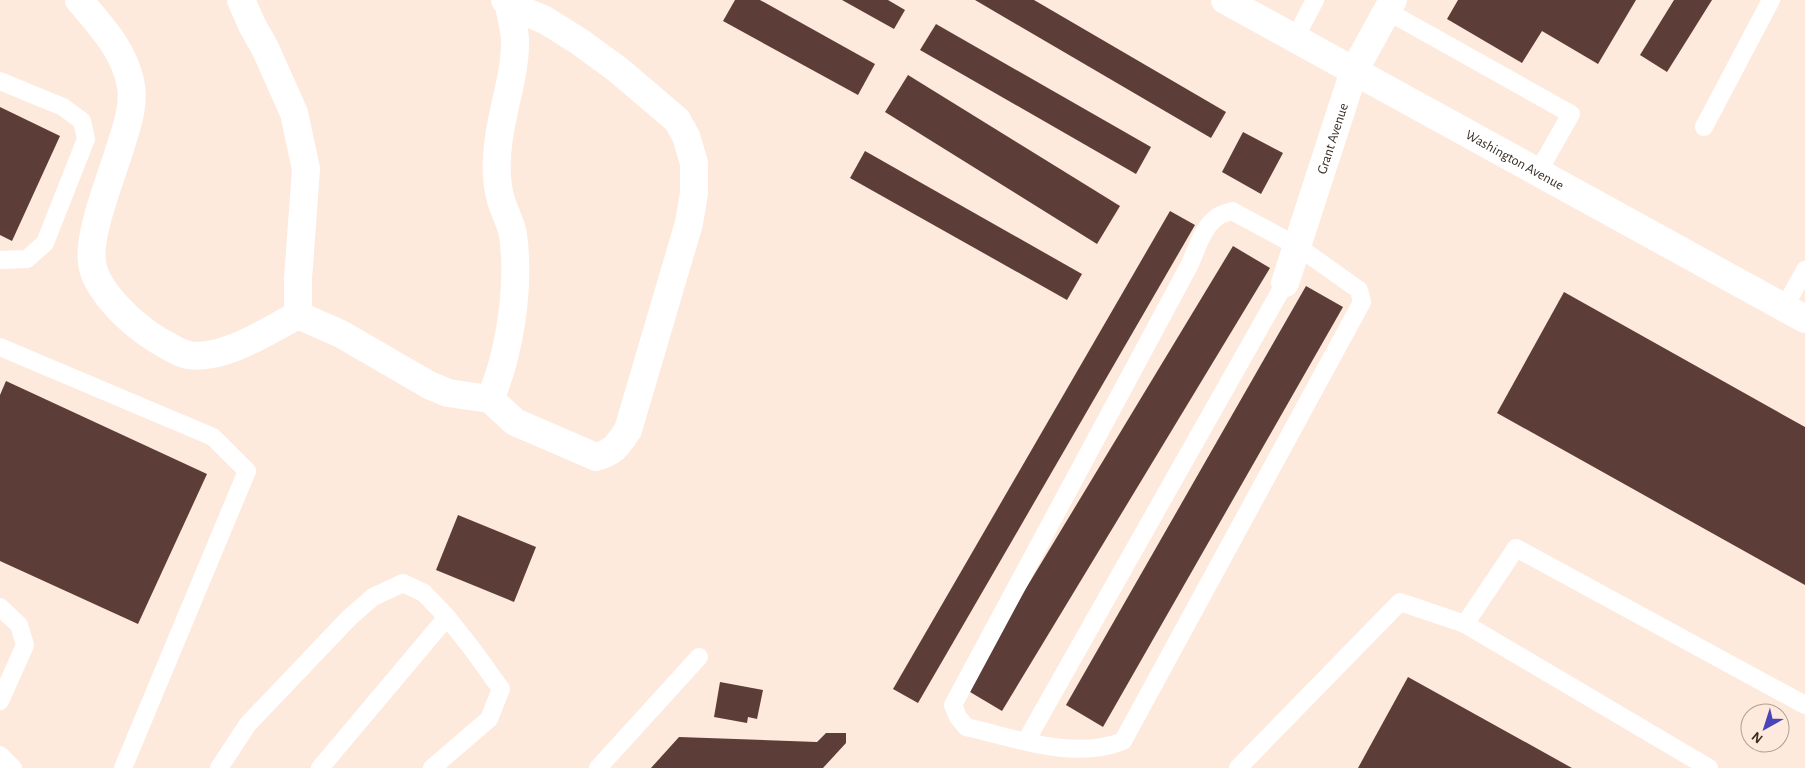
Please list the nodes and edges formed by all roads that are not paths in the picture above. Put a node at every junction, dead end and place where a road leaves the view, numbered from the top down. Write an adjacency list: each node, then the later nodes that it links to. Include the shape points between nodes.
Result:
1 (78, 0): 18 (street, via 108,34 125,63 131,88 130,118 92,237 96,277 113,303 152,337 188,356 207,356 235,347)
2 (241, 0): 18 (street, via 294,113 306,169)
3 (1225, 0): 8 (street, Washington Avenue)
4 (1314, 0): 8 (lane)
5 (1771, 0): 11 (lane)
6 (507, 2): 20 (street, via 515,38 496,156 496,179 512,234 514,286 499,378); 20 (street, via 580,42 677,120 686,136 694,164 694,193 689,223 628,430 616,448 596,457 515,422)
7 (1390, 6): 9 (street, Grant Avenue); 12 (lane, via 1571,114)
8 (1294, 38): 9 (street, Washington Avenue)
9 (1354, 71): 12 (street, Washington Avenue); 13 (street, Grant Avenue)
10 (0, 81): 14 (lane, via 63,107 82,121 86,139 45,243 27,259)
11 (1704, 127)
12 (1538, 172): 17 (street, Washington Avenue)
13 (1297, 246): 16 (street, Grant Avenue); 27 (lane, via 1359,290 1362,302 1138,717 1123,741 1108,748 1065,750); 27 (lane, via 1232,210 1210,224 1201,238 953,705 966,727)
14 (0, 260)
15 (1805, 270): 17 (lane)
16 (1285, 283): 27 (lane)
17 (1795, 314)
18 (298, 315): 20 (street, via 340,334 429,385 448,393)
19 (0, 347): 30 (lane, via 213,437 247,471)
20 (490, 399)
21 (0, 607): 25 (lane, via 19,625 24,645)
22 (447, 616): 31 (lane, via 424,593 403,583 373,597 248,724); 32 (lane); 33 (lane, via 501,689 489,719)
23 (1465, 624): 26 (lane, via 1516,548); 35 (lane, via 1400,602); 36 (lane)
24 (699, 657): 34 (lane)
25 (0, 701)
26 (1805, 704)
27 (1026, 741)
28 (0, 755): 29 (lane)
29 (13, 768)
30 (123, 768)
31 (220, 768)
32 (320, 768)
33 (432, 768)
34 (598, 768)
35 (1238, 768)
36 (1709, 768)

